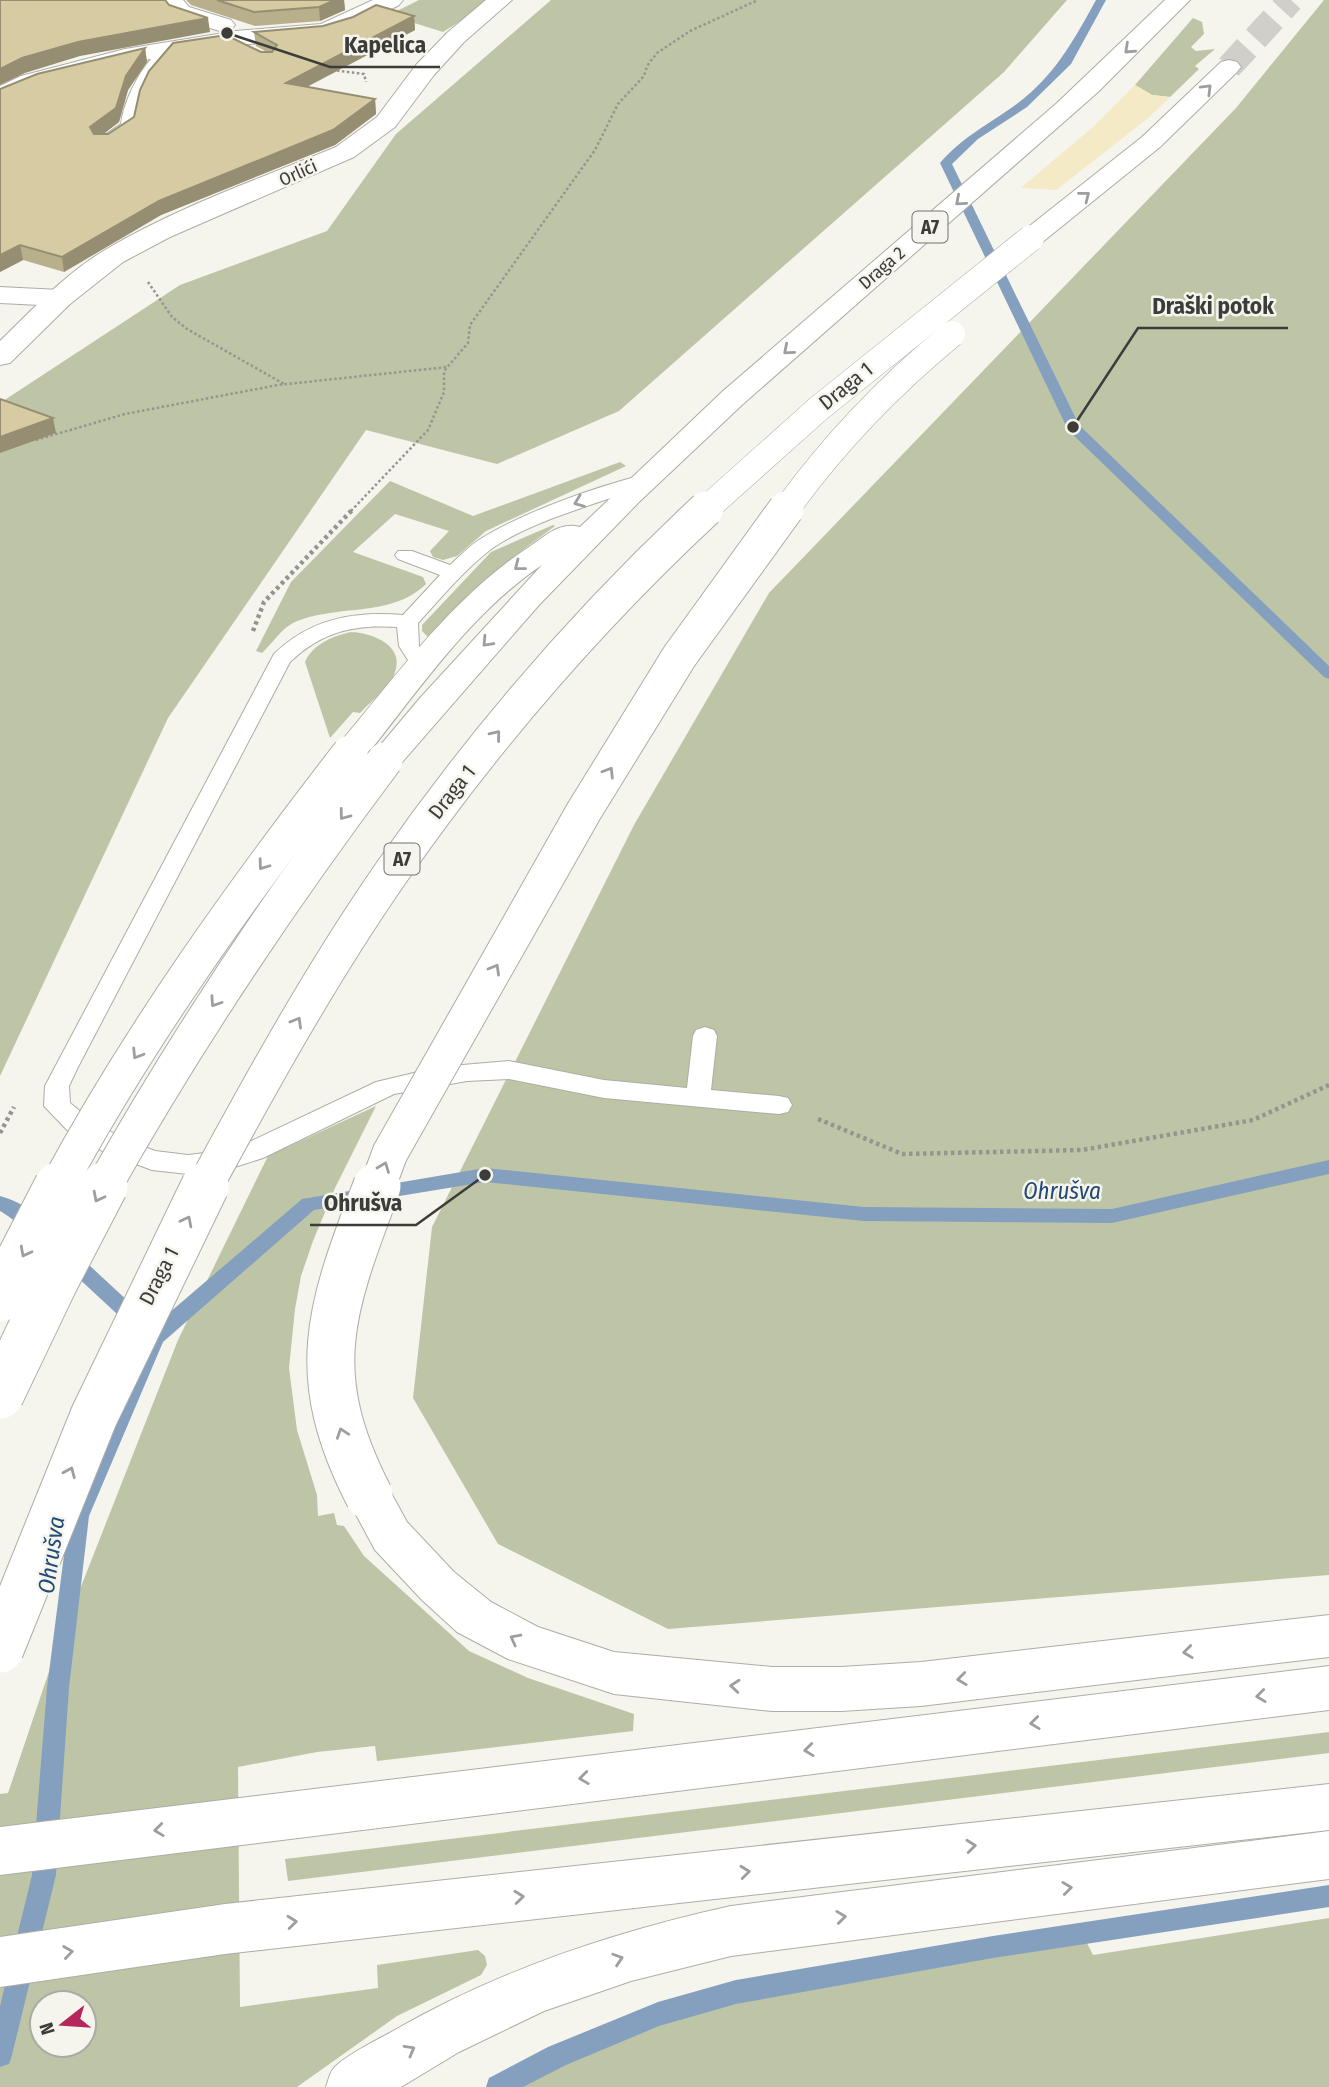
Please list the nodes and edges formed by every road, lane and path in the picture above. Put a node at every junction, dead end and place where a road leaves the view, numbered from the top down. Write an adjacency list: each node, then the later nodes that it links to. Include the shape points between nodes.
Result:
1 (170, 0): 6 (main road, via 181,12)
2 (391, 0): 6 (main road, via 324,31)
3 (500, 0): 16 (main road, Orlići, via 456,37 371,135 345,152 161,231 85,275)
4 (758, 0): 18 (path, via 690,31 657,53 644,76 618,104 595,150 470,325 468,343)
5 (1177, 0): 21 (main road, Draga 2 / A7, one-way to 21, via 1053,120)
6 (253, 45): 7 (main road, via 227,40)
7 (170, 50): 11 (main road, via 51,75); 12 (lane, via 133,100 129,126)
8 (1229, 67): 13 (main road, one-way to 8, via 1152,169 1170,150 1185,111)
9 (331, 70): 10 (path, via 364,74 366,82)
10 (359, 89)
11 (0, 95)
12 (103, 143)
13 (1045, 241): 37 (main road, one-way to 13, bridge, via 921,1684 841,1689 772,1689 614,1673 525,1644 474,1617 438,1586 391,1536 351,1461 338,1423 330,1370 331,1328 343,1276 390,1153 584,811 679,657 842,437); 38 (main road, Draga 1 / A7, one-way to 13, bridge, via 99,1405 227,1141 335,958 429,819 528,696 693,521 829,400)
14 (146, 280): 19 (path, via 172,317 187,329)
15 (0, 295): 16 (main road)
16 (60, 298): 17 (main road, Orlići)
17 (0, 357)
18 (448, 367): 19 (path); 26 (path, via 444,392 428,430 264,602)
19 (285, 384): 20 (path, via 125,414)
20 (34, 440)
21 (643, 481): 22 (main road, A7); 24 (lane, one-way to 24, via 507,532 484,545)
22 (619, 505): 27 (main road, one-way to 27, via 514,570 465,614); 28 (main road, A7, one-way to 28, via 457,675)
23 (405, 555): 24 (lane)
24 (453, 573): 25 (lane)
25 (408, 622): 27 (lane, via 407,641); 31 (lane, via 336,624 303,638 281,659 66,1067 57,1086 57,1106 126,1152 174,1165 198,1165 246,1156 389,1086 443,1076 499,1070 606,1089)
26 (250, 641)
27 (422, 666): 28 (main road)
28 (368, 756): 35 (main road, one-way to 35, bridge, via 277,846 200,954 74,1157); 36 (main road, A7, one-way to 36, bridge, via 312,858 197,1029 112,1171)
29 (705, 1035): 31 (lane)
30 (1329, 1085): 33 (path, via 1253,1120 1082,1150 902,1154)
31 (698, 1098): 33 (lane)
32 (19, 1099): 34 (path)
33 (779, 1105)
34 (0, 1133)
35 (0, 1298)
36 (0, 1395)
37 (1329, 1636)
38 (0, 1649)
39 (1329, 1688): 41 (main road, one-way to 41)
40 (1329, 1807): 43 (main road, one-way to 40, via 225,1929)
41 (0, 1851)
42 (1329, 1855): 44 (main road, one-way to 42, via 458,2024 570,1974 664,1945 731,1931)
43 (0, 1962)
44 (353, 2087)

